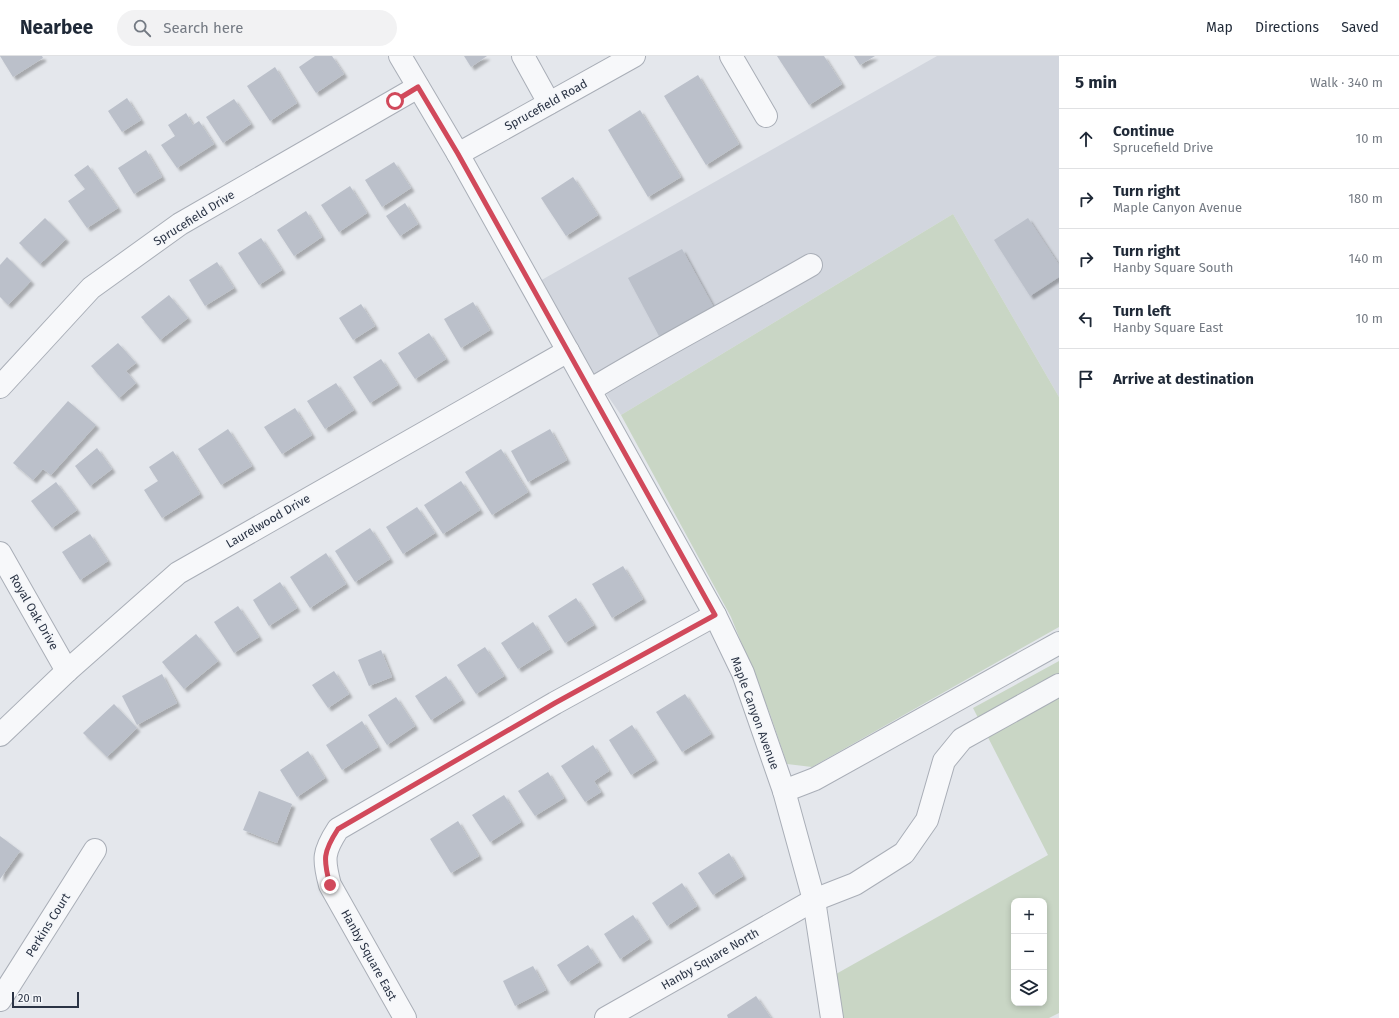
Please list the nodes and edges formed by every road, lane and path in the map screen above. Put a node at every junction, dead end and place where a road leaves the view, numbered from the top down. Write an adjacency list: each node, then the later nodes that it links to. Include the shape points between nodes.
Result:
1 (400, 56): 5 (street, Maple Canyon Avenue)
2 (523, 56): 6 (street)
3 (634, 56): 6 (street, Sprucefield Road)
4 (731, 56): 7 (street)
5 (418, 87): 8 (street, Maple Canyon Avenue); 11 (street, Sprucefield Drive, via 180,224 91,288)
6 (549, 103): 8 (street, Sprucefield Road)
7 (766, 116)
8 (458, 154): 10 (street, Maple Canyon Avenue)
9 (811, 265): 12 (street)
10 (568, 351): 12 (street, Maple Canyon Avenue); 16 (street, Laurelwood Drive, via 178,573)
11 (0, 387)
12 (590, 390): 14 (street, Maple Canyon Avenue)
13 (0, 553): 16 (street, Royal Oak Drive)
14 (715, 615): 19 (street, Maple Canyon Avenue, via 743,673); 23 (street, Hanby Square East, via 555,703 338,829 327,846 325,866 330,885)
15 (1059, 643): 19 (street, via 815,779)
16 (67, 670): 18 (street, Laurelwood Drive)
17 (1056, 693): 21 (street, Hanby Square North, via 962,739 944,761 927,820 904,853 855,884)
18 (0, 735)
19 (784, 791): 21 (street, Maple Canyon Avenue)
20 (95, 850): 22 (street, Perkins Court)
21 (814, 900): 24 (street, Hanby Square North); 25 (street, Maple Canyon Avenue)
22 (0, 1000)
23 (405, 1018)
24 (606, 1018)
25 (832, 1018)

